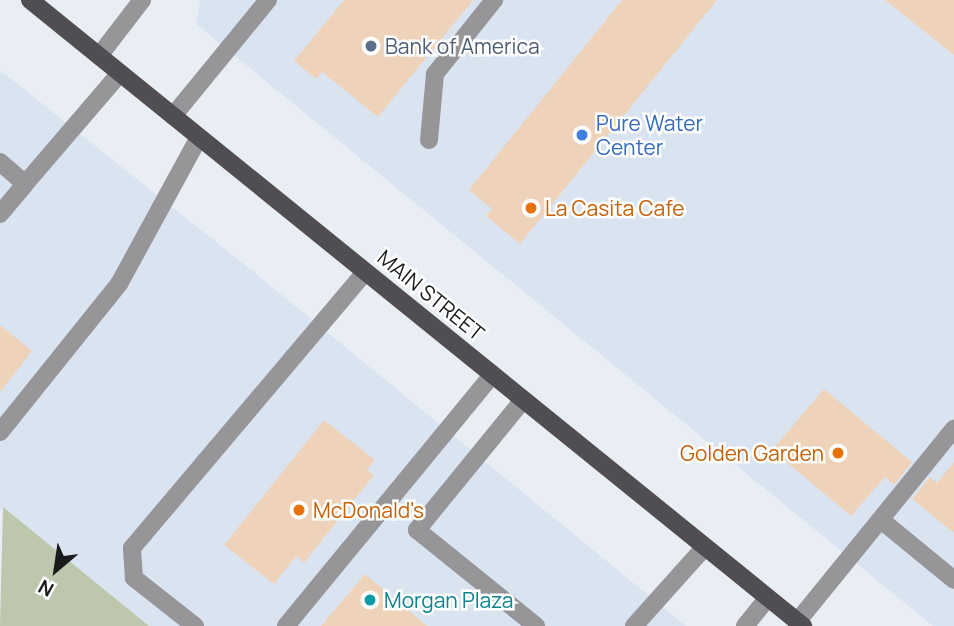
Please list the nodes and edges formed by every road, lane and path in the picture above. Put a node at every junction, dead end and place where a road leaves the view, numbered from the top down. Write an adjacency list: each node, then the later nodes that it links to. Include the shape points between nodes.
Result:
1 (30, 0): 5 (main road, MAIN STREET)
2 (142, 0): 5 (street)
3 (268, 0): 7 (street)
4 (494, 0): 9 (street, via 435,74)
5 (99, 56): 6 (main road, MAIN STREET)
6 (120, 73): 7 (main road, MAIN STREET); 11 (street)
7 (173, 116): 8 (main road, MAIN STREET)
8 (199, 137): 13 (main road, MAIN STREET); 17 (street, via 118,284)
9 (429, 140)
10 (0, 162): 11 (street)
11 (25, 184): 12 (street)
12 (0, 214)
13 (365, 272): 14 (main road, MAIN STREET); 23 (street, via 132,548 134,578)
14 (492, 375): 15 (main road, MAIN STREET); 24 (street)
15 (523, 400): 19 (main road, MAIN STREET); 25 (street, via 417,530)
16 (954, 429): 18 (street)
17 (0, 432)
18 (881, 520): 20 (street); 22 (street)
19 (705, 547): 21 (main road, MAIN STREET); 26 (street)
20 (954, 580)
21 (768, 598): 22 (main road, MAIN STREET); 27 (street)
22 (800, 624)
23 (195, 626)
24 (286, 626)
25 (536, 626)
26 (634, 626)
27 (745, 626)

